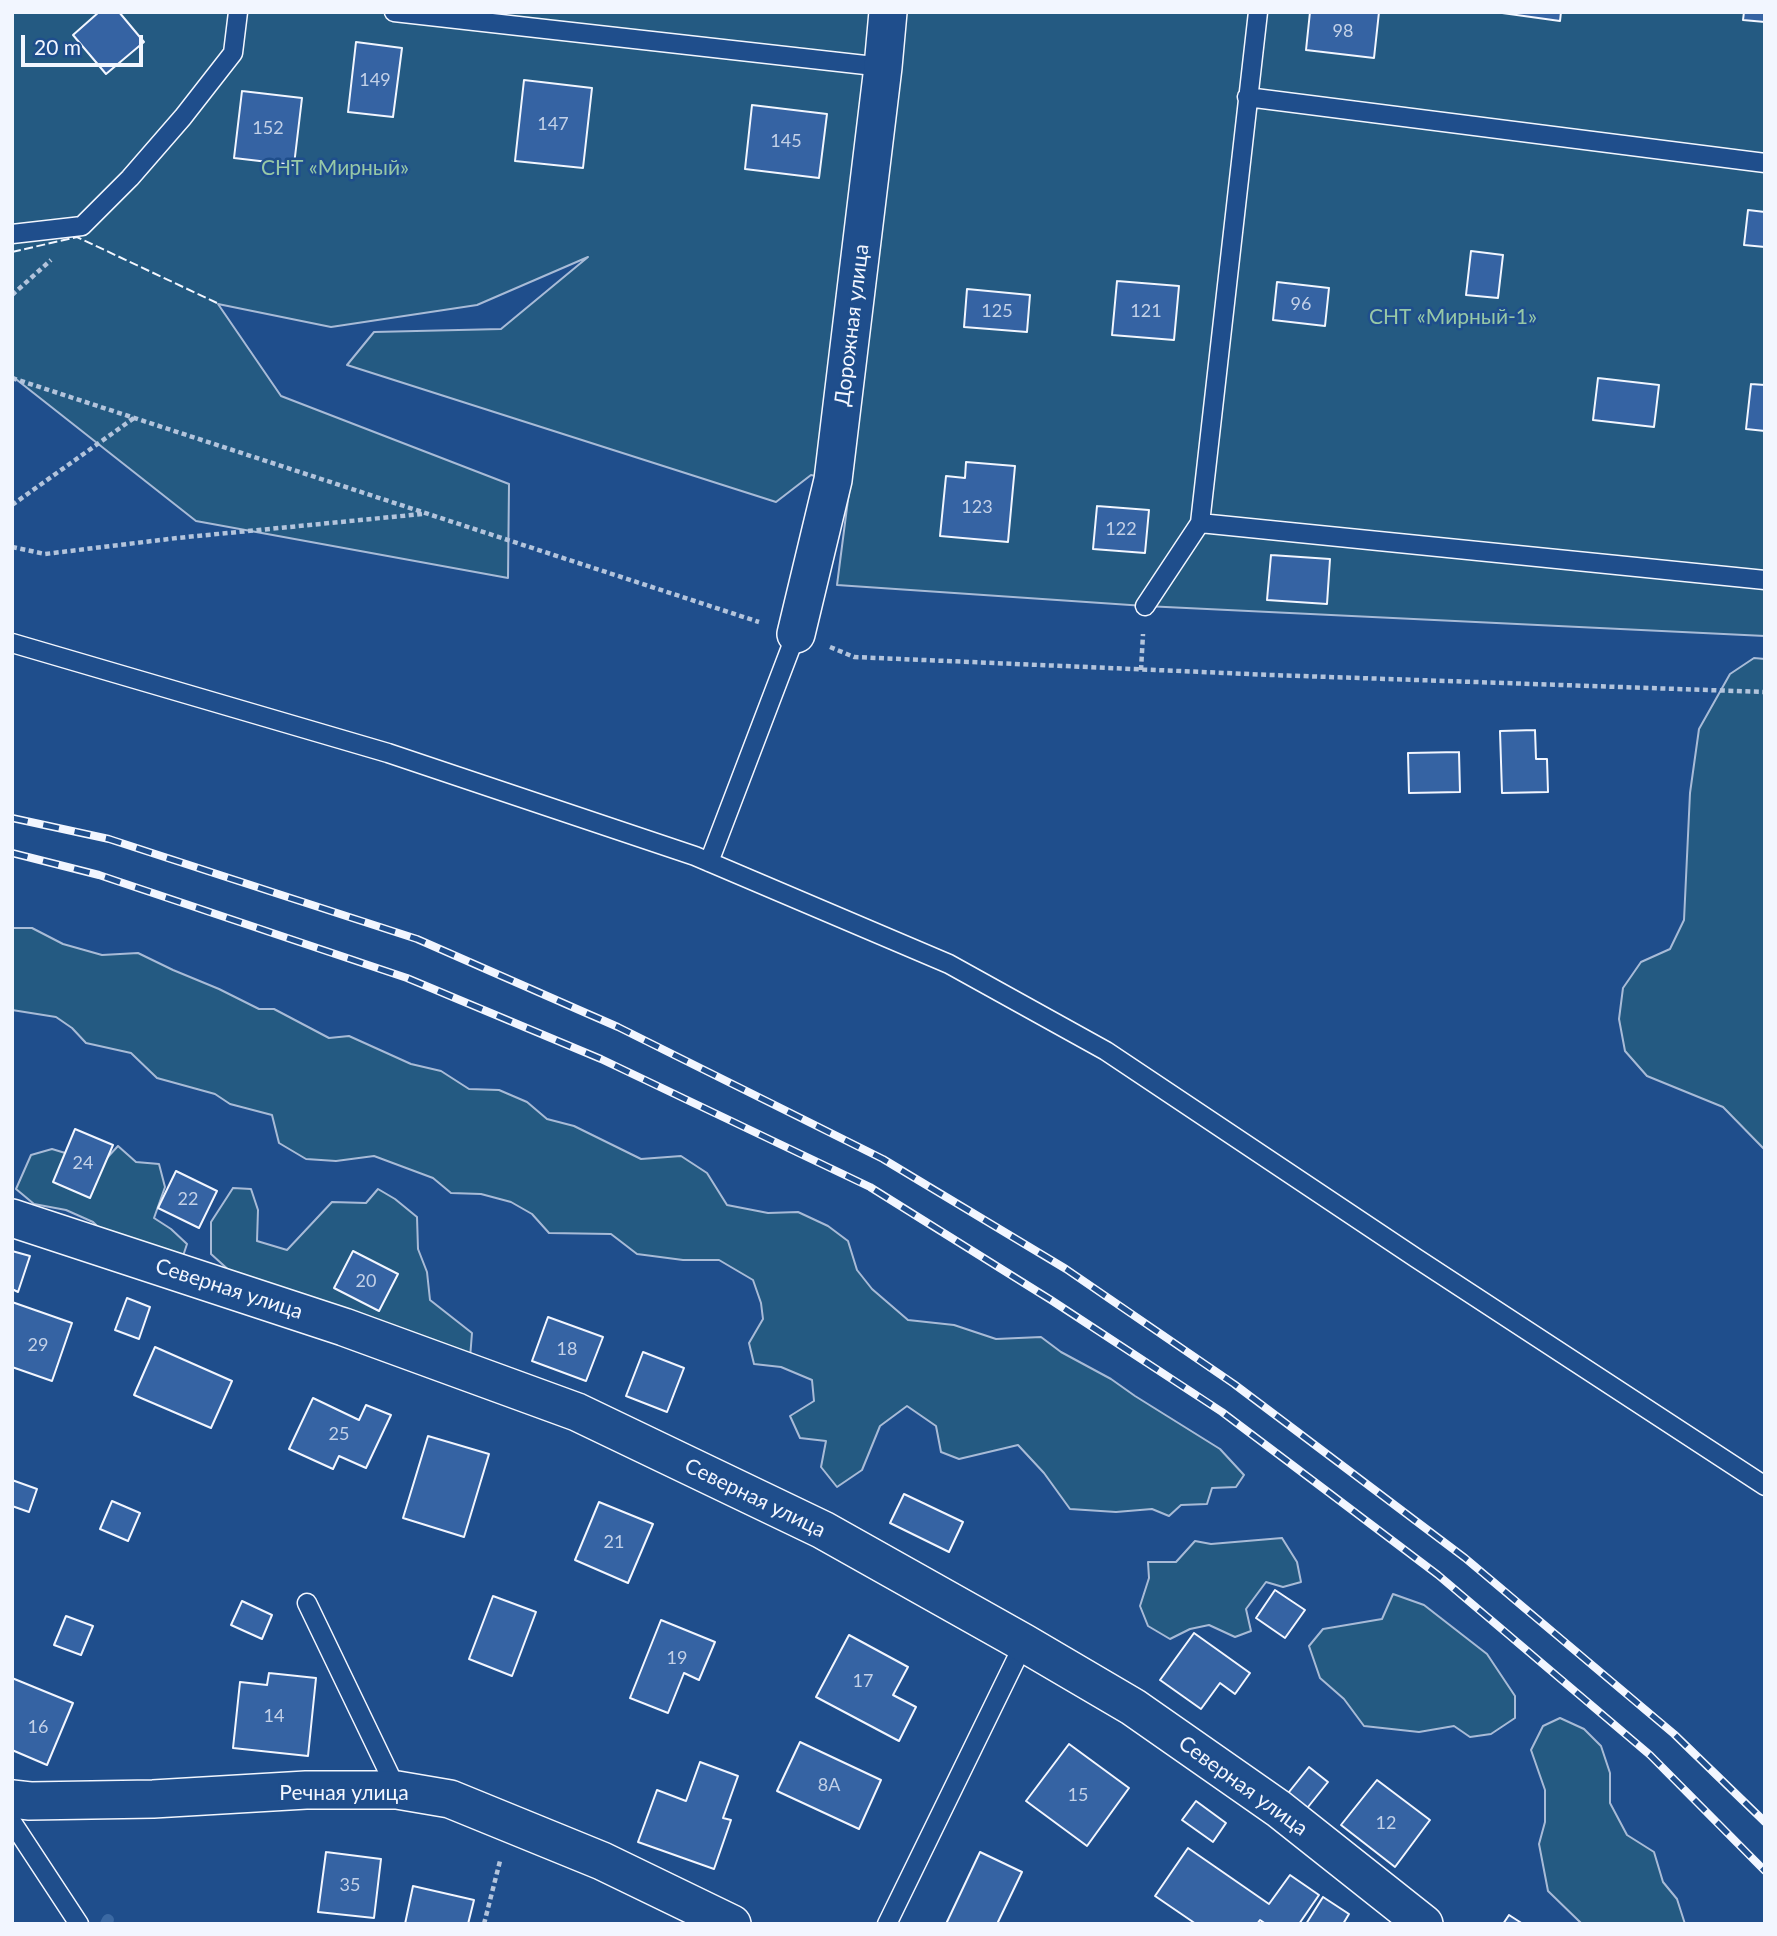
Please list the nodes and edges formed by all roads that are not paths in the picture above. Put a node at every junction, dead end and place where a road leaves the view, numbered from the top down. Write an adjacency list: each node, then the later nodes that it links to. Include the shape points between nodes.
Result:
1 (238, 12): 8 (lane, via 233,53 165,137 82,226)
2 (394, 12): 5 (lane)
3 (888, 12): 5 (street, Дорожная улица)
4 (1258, 12): 6 (lane)
5 (884, 67): 12 (street, Дорожная улица, via 833,480)
6 (1247, 97): 7 (lane); 9 (lane)
7 (1765, 163)
8 (12, 234)
9 (1200, 523): 10 (lane); 11 (lane)
10 (1765, 580)
11 (1144, 606)
12 (796, 634): 14 (lane)
13 (12, 643): 14 (lane, via 388,753)
14 (709, 862): 16 (lane, via 949,964 1105,1051)
15 (12, 1218): 18 (street, Северная улица, via 344,1327 577,1412 823,1530)
16 (1765, 1486)
17 (307, 1603): 19 (lane)
18 (1024, 1643): 24 (lane); 25 (street, Северная улица, via 1133,1707 1279,1809)
19 (397, 1790): 20 (street, Речная улица); 23 (street, Речная улица, via 450,1799 602,1861)
20 (12, 1799)
21 (12, 1822): 22 (lane)
22 (79, 1924)
23 (732, 1924)
24 (887, 1924)
25 (1424, 1924)

